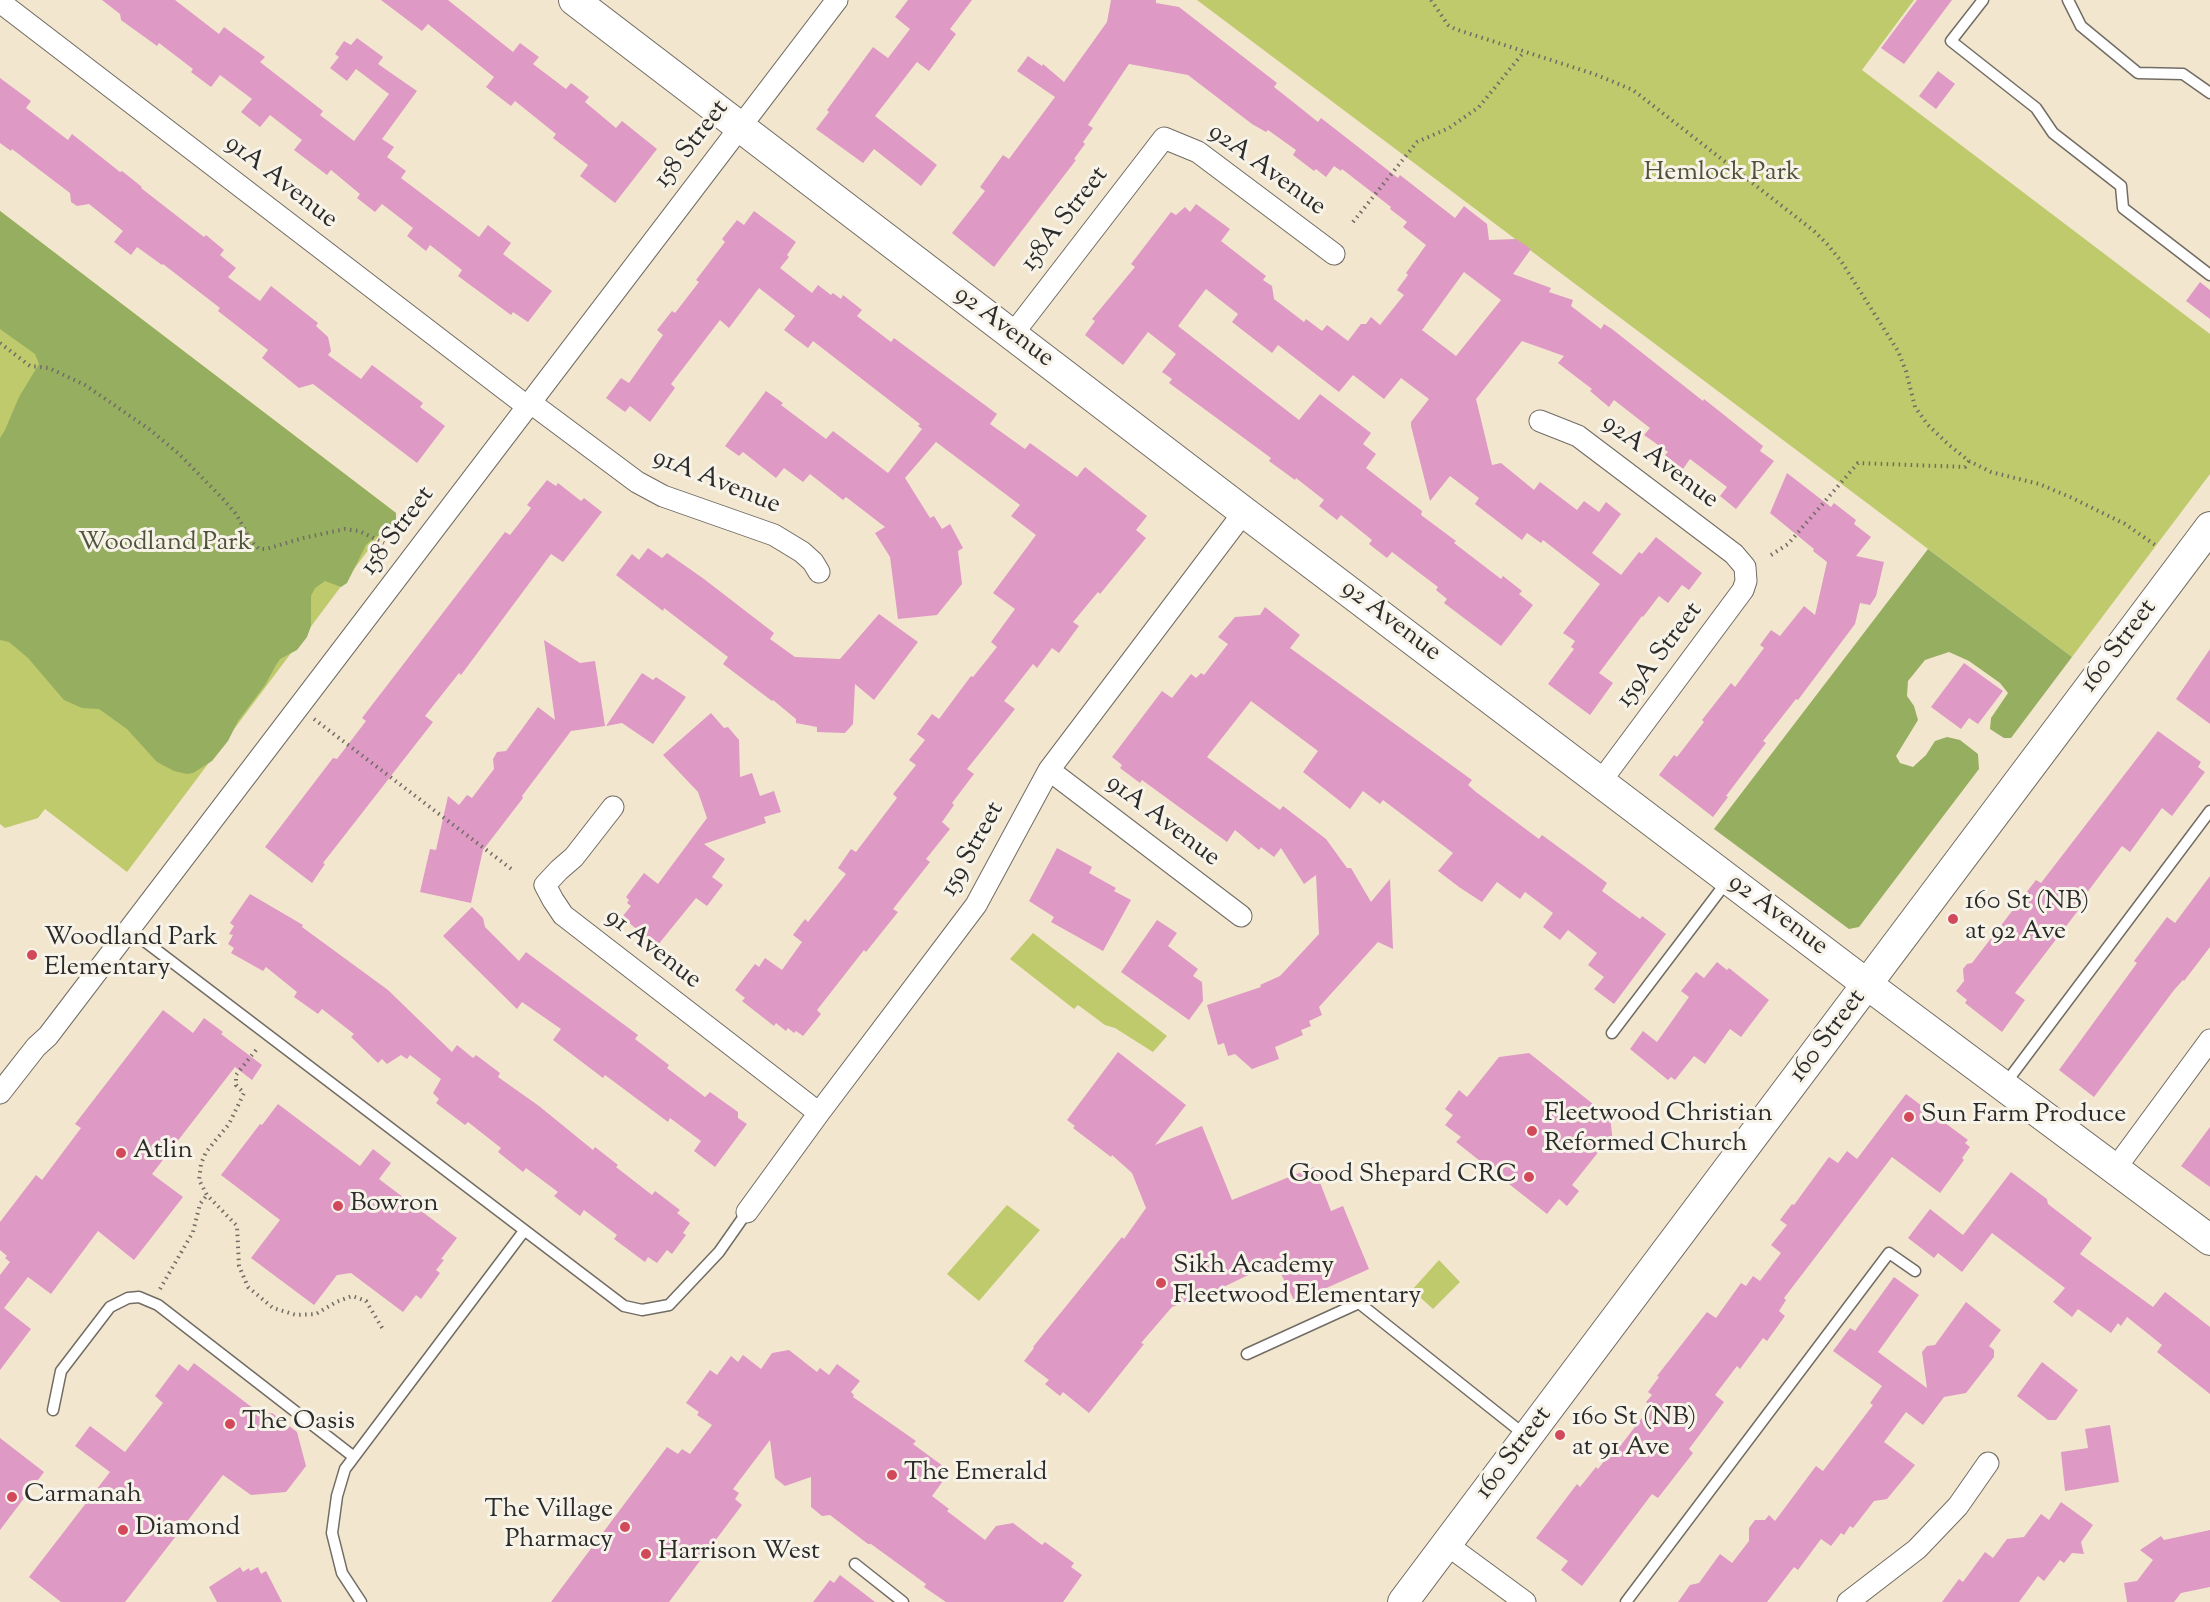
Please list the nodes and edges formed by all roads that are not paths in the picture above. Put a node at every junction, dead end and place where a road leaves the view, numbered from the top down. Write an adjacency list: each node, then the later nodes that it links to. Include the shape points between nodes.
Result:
1 (574, 0): 7 (street, 92 Avenue)
2 (837, 0): 7 (street, 158 Street)
3 (1983, 0): 10 (lane, via 1951,41 2036,108 2053,133 2121,186 2123,208)
4 (2068, 0): 6 (lane, via 2081,26 2138,73 2183,74)
5 (0, 2): 12 (street, 91A Avenue)
6 (2210, 93)
7 (741, 126): 11 (street, 92 Avenue); 12 (street, 158 Street)
8 (1164, 138): 9 (street, 92A Avenue, via 1198,152); 11 (street, 158A Street)
9 (1334, 254)
10 (2210, 275)
11 (1012, 335): 14 (street, 92 Avenue)
12 (529, 405): 17 (street, 91A Avenue, via 637,482 663,496 774,535 802,552); 24 (street, 158 Street)
13 (1540, 421): 16 (street, 92A Avenue, via 1578,436)
14 (1244, 512): 18 (street, 159 Street); 19 (street, 92 Avenue)
15 (2210, 527): 25 (street, 160 Street)
16 (1739, 558): 19 (street, 159A Street, via 1745,567 1743,590)
17 (819, 572)
18 (1049, 770): 23 (street, 91A Avenue); 30 (street, 159 Street, via 976,905)
19 (1601, 782): 22 (street, 92 Avenue)
20 (614, 807): 30 (street, 91 Avenue, via 574,857 544,885 563,915)
21 (2210, 811): 28 (lane)
22 (1729, 879): 25 (street, 92 Avenue); 26 (lane)
23 (1241, 916)
24 (130, 930): 29 (street, 158 Street); 33 (lane)
25 (1868, 985): 28 (street, 92 Avenue); 38 (street, 160 Street)
26 (1612, 1033)
27 (2210, 1040): 31 (street)
28 (2004, 1086): 31 (street, 92 Avenue)
29 (0, 1093)
30 (819, 1113): 32 (street, 159 Street)
31 (2115, 1169): 34 (street, 92 Avenue)
32 (747, 1212): 33 (lane, via 718,1252 669,1305 642,1310 614,1300)
33 (524, 1231): 39 (lane)
34 (2210, 1240)
35 (1915, 1271): 47 (lane, via 1889,1252)
36 (1247, 1354): 38 (lane, via 1359,1303)
37 (53, 1410): 39 (lane, via 61,1371 110,1307 139,1297 158,1305)
38 (1528, 1437): 41 (street, 160 Street)
39 (354, 1457): 43 (lane, via 345,1469 337,1496 332,1533 342,1573)
40 (1988, 1463): 48 (street, via 1958,1506 1917,1549)
41 (1446, 1544): 45 (street, 160 Street); 46 (street)
42 (855, 1564): 44 (lane)
43 (361, 1602)
44 (903, 1602)
45 (1403, 1602)
46 (1525, 1602)
47 (1626, 1602)
48 (1848, 1602)

